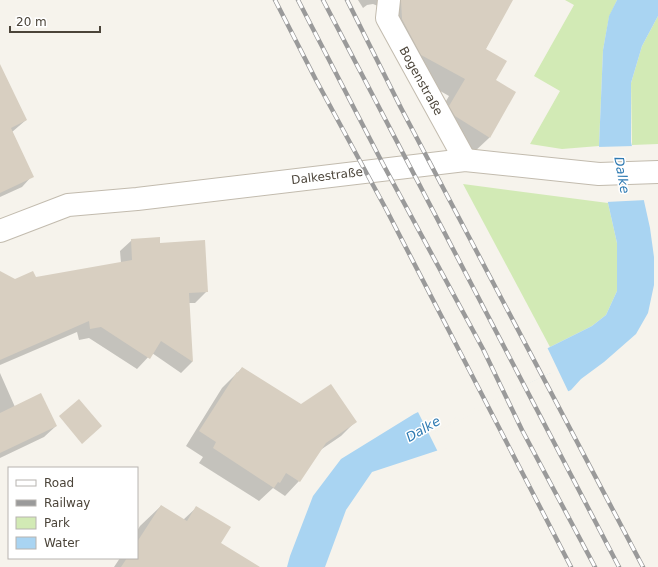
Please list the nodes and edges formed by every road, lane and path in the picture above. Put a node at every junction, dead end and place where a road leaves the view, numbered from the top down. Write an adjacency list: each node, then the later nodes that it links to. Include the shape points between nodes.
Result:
1 (389, 0): 2 (street, Bogenstraße, via 387,18)
2 (465, 160): 3 (street, Dalkestraße, via 599,174); 4 (street, Dalkestraße, via 68,205)
3 (658, 172)
4 (0, 231)

